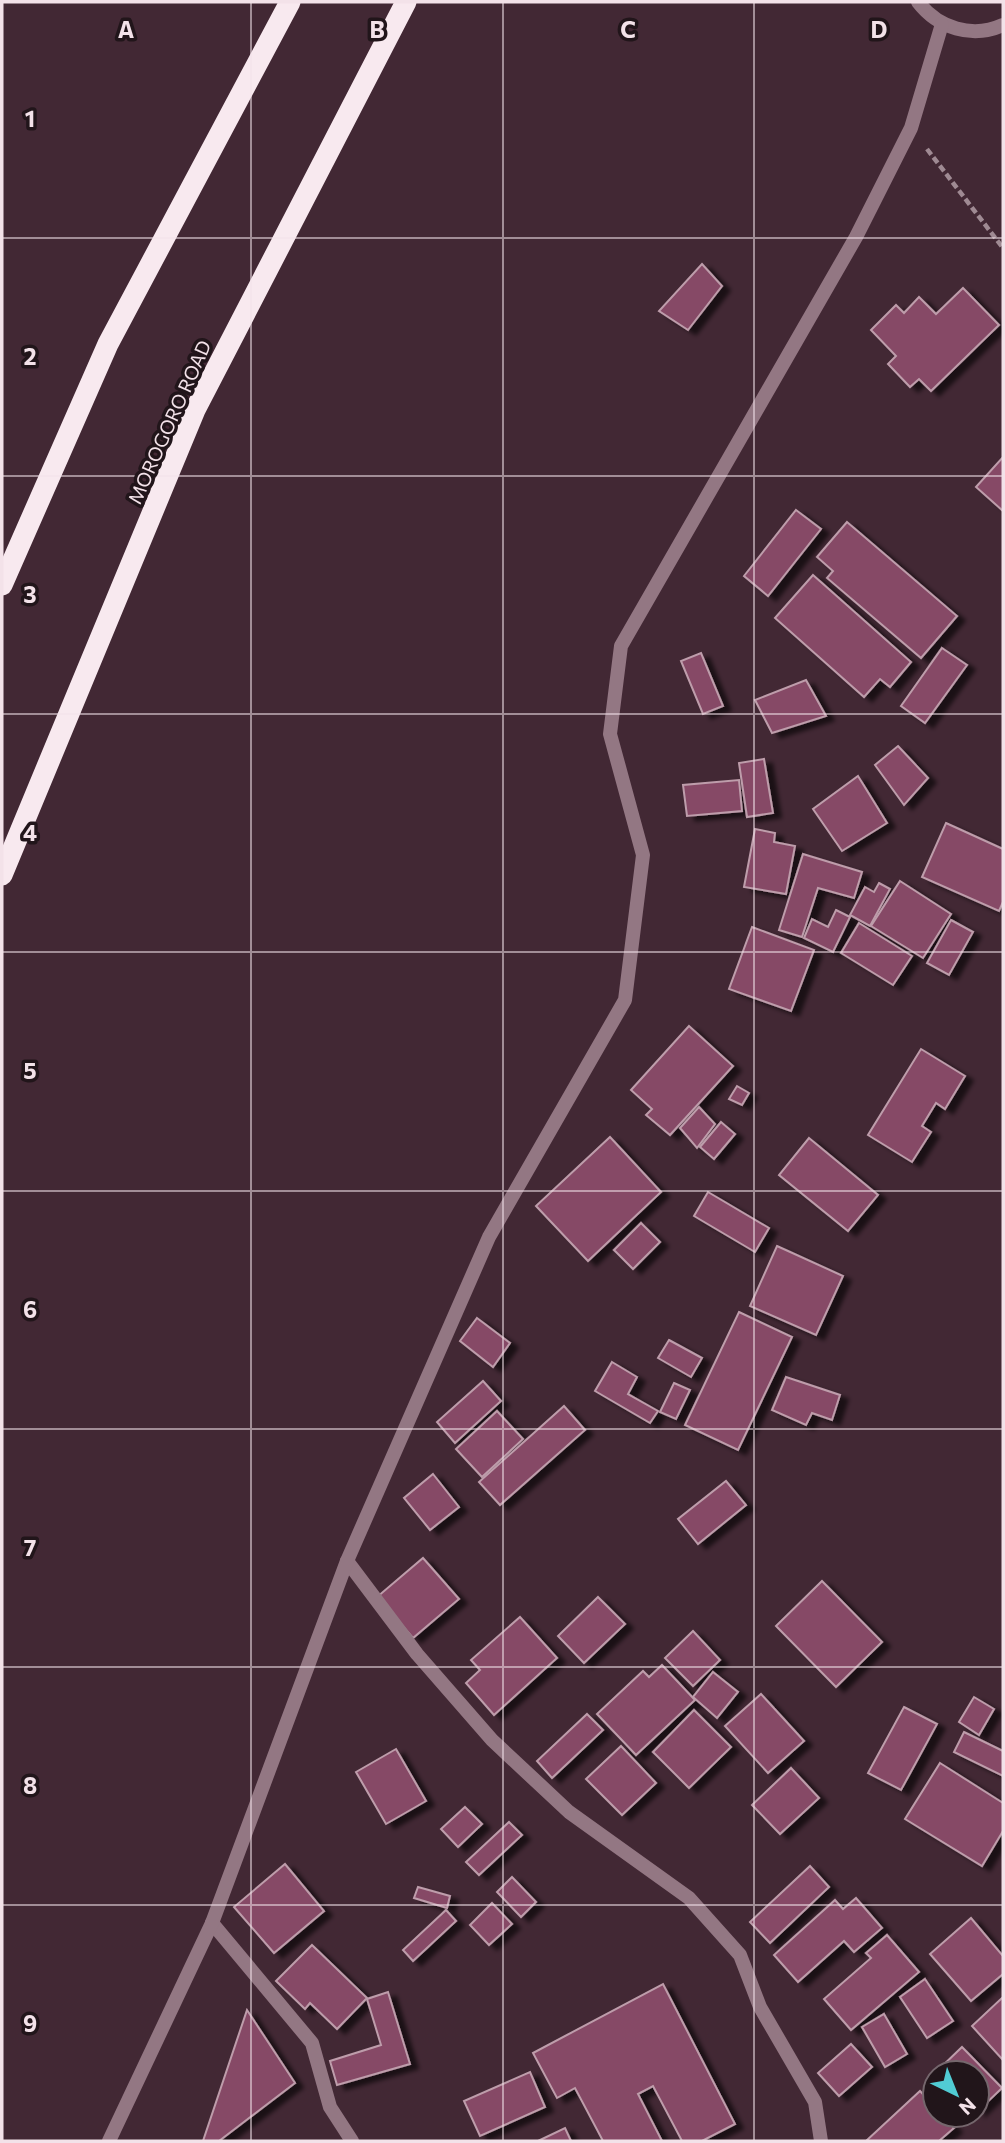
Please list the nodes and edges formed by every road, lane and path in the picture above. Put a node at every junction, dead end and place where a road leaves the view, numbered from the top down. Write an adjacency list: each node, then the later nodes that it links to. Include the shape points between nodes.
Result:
1 (290, 2): 8 (highway, via 108,344)
2 (406, 2): 9 (highway, MOROGORO ROAD, via 194,411)
3 (918, 2): 4 (street)
4 (942, 24): 5 (street, via 980,31); 6 (street)
5 (1003, 25)
6 (911, 128): 7 (path); 10 (street, via 856,237 621,646 610,734 643,855 625,1000 489,1237)
7 (1003, 248)
8 (2, 585)
9 (2, 875)
10 (347, 1561): 11 (street); 14 (street, via 417,1654 492,1740 569,1812 689,1898 740,1955 760,2007 815,2102)
11 (212, 1923): 12 (street); 13 (street, via 312,2043 330,2107)
12 (109, 2141)
13 (352, 2141)
14 (821, 2141)

